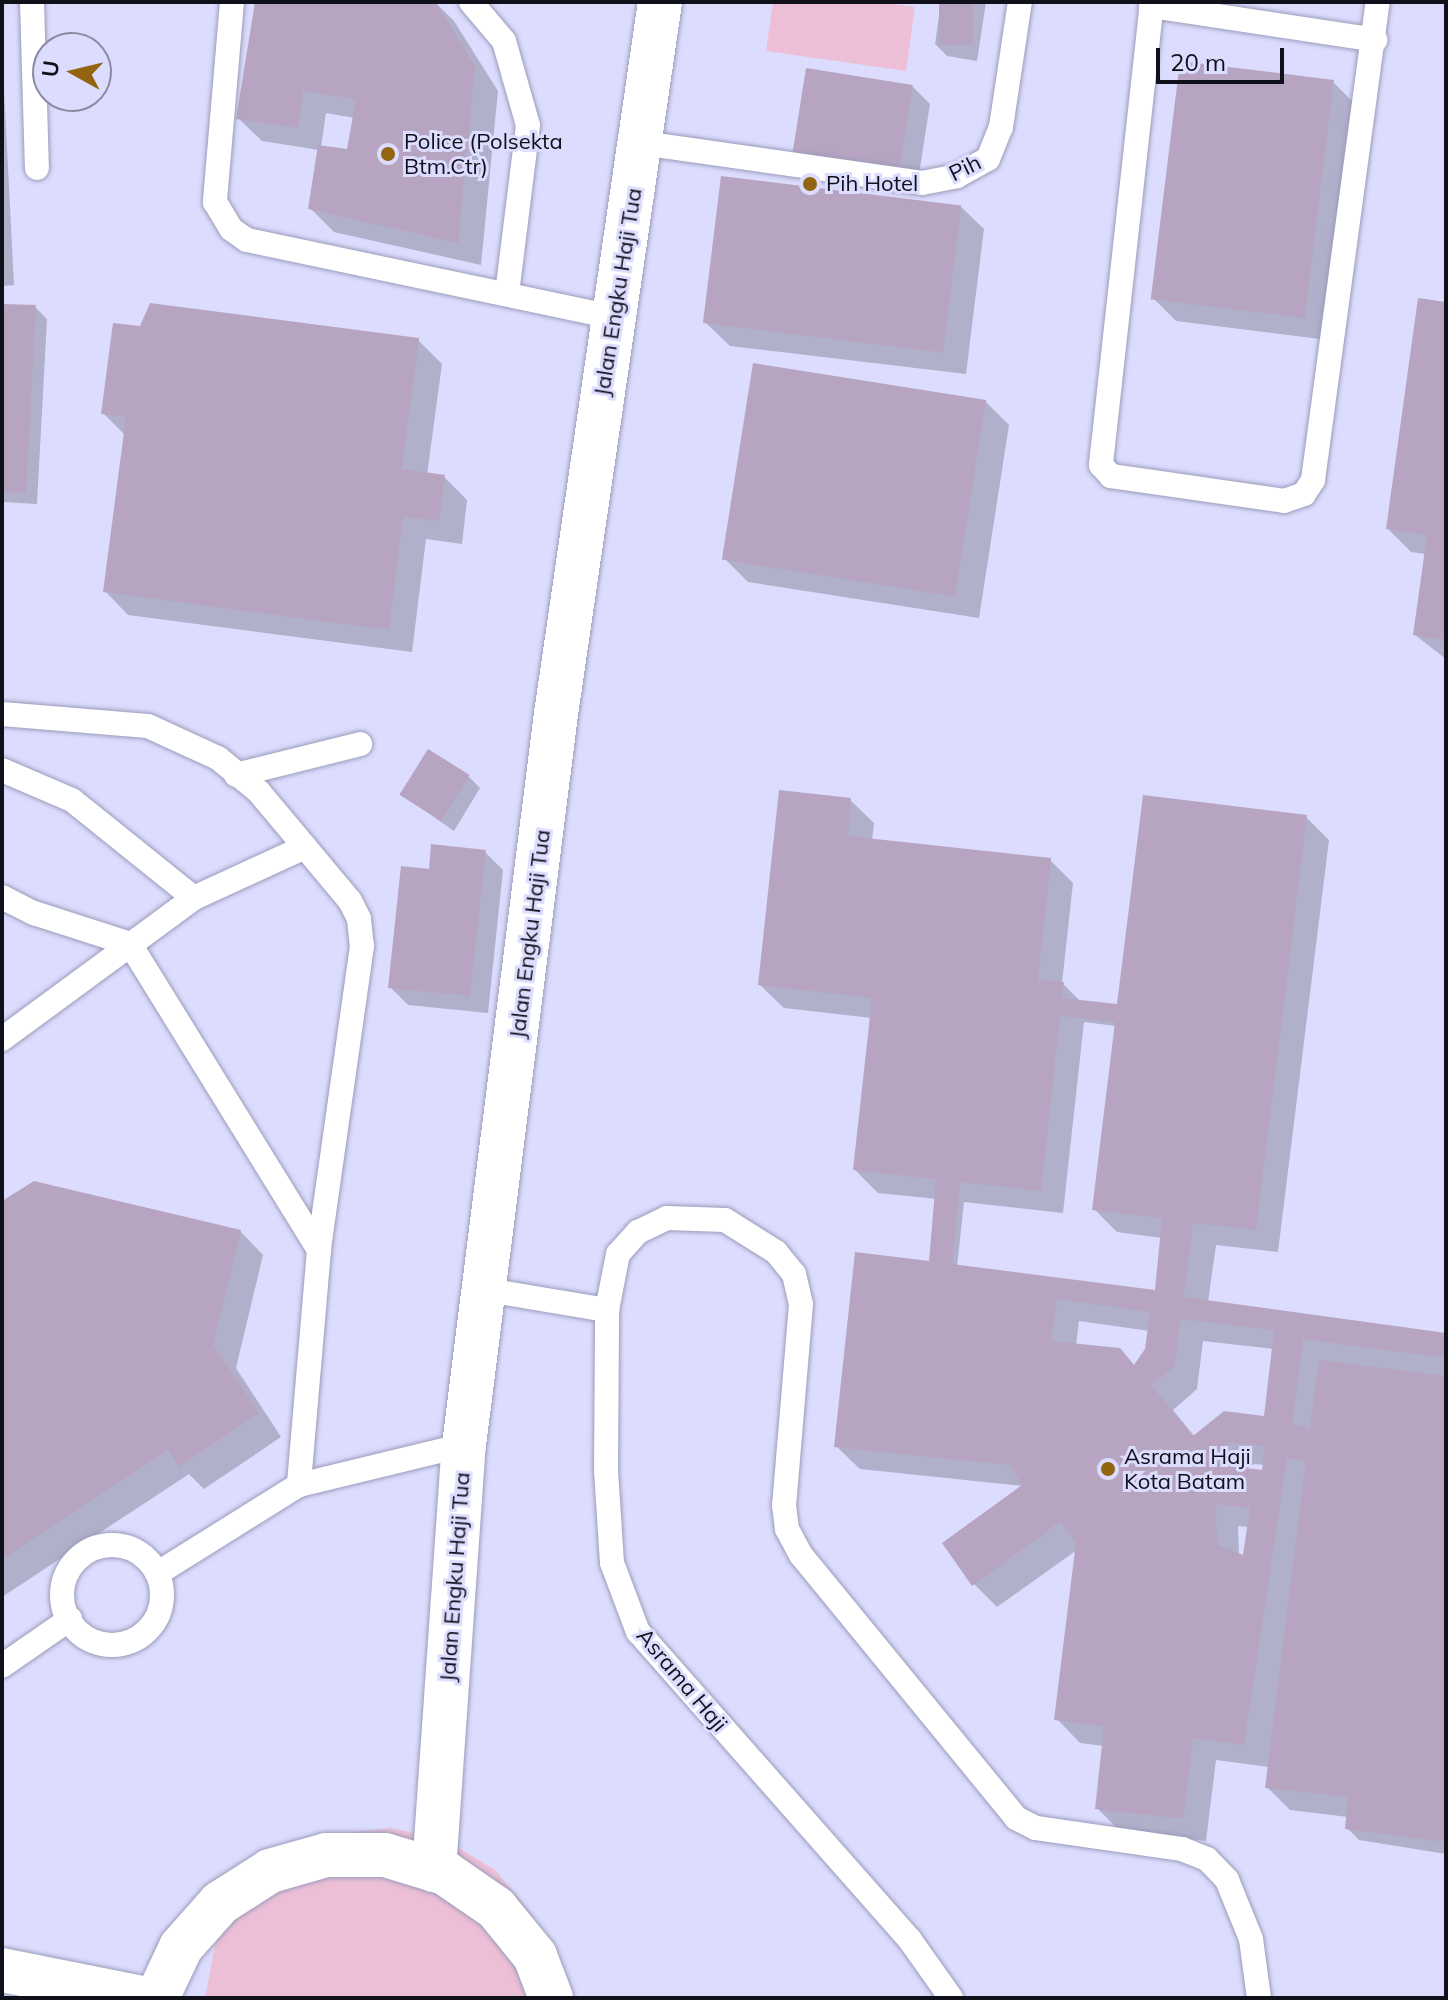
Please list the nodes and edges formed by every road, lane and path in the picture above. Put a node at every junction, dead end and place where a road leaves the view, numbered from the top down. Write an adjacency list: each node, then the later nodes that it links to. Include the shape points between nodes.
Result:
1 (32, 2): 10 (lane)
2 (232, 2): 11 (lane, via 215,202 231,229 247,240)
3 (471, 2): 11 (lane, via 504,41 528,125)
4 (660, 2): 9 (street, Jalan Engku Haji Tua)
5 (1020, 2): 9 (lane, Pih, via 1001,127 988,159 957,176 922,183)
6 (1378, 2): 8 (lane)
7 (1151, 4): 8 (lane); 8 (lane, via 1101,446 1101,465 1111,476 1284,501 1304,494 1313,480)
8 (1375, 40)
9 (642, 143): 12 (street, Jalan Engku Haji Tua)
10 (37, 168)
11 (507, 294): 12 (lane)
12 (613, 317): 23 (street, Jalan Engku Haji Tua, via 556,714)
13 (2, 714): 16 (lane, via 148,726 218,758)
14 (360, 744): 16 (lane)
15 (2, 770): 19 (lane, via 72,800)
16 (236, 775): 17 (lane, via 259,792)
17 (305, 847): 19 (lane); 22 (lane, via 350,901 362,946)
18 (2, 897): 20 (lane)
19 (194, 898): 20 (lane)
20 (130, 944): 21 (lane); 22 (lane)
21 (8, 1027)
22 (319, 1250): 26 (lane)
23 (487, 1290): 24 (lane); 25 (street, Jalan Engku Haji Tua)
24 (607, 1310): 35 (lane, Asrama Haji, via 606,1470 612,1563 638,1632 910,1940); 36 (lane, Asrama Haji, via 618,1254 638,1232 667,1218 725,1220 776,1252 794,1274 801,1304 784,1505 787,1529 801,1555 1016,1818 1036,1828 1182,1849 1207,1859 1227,1880 1251,1939)
25 (464, 1445): 26 (lane); 30 (street, Jalan Engku Haji Tua)
26 (299, 1485): 27 (lane)
27 (158, 1573): 28 (lane, via 162,1589 156,1619 133,1640 102,1644 86,1638); 28 (lane, via 137,1550 122,1545 88,1551 66,1576 62,1594)
28 (70, 1619): 29 (lane)
29 (2, 1666)
30 (434, 1870): 33 (street, via 385,1855 326,1855 270,1871 220,1903 181,1947); 34 (street, via 496,1908 535,1956)
31 (2, 1970): 32 (street)
32 (142, 1998)
33 (157, 1998)
34 (551, 1998)
35 (951, 1998)
36 (1259, 1998)

